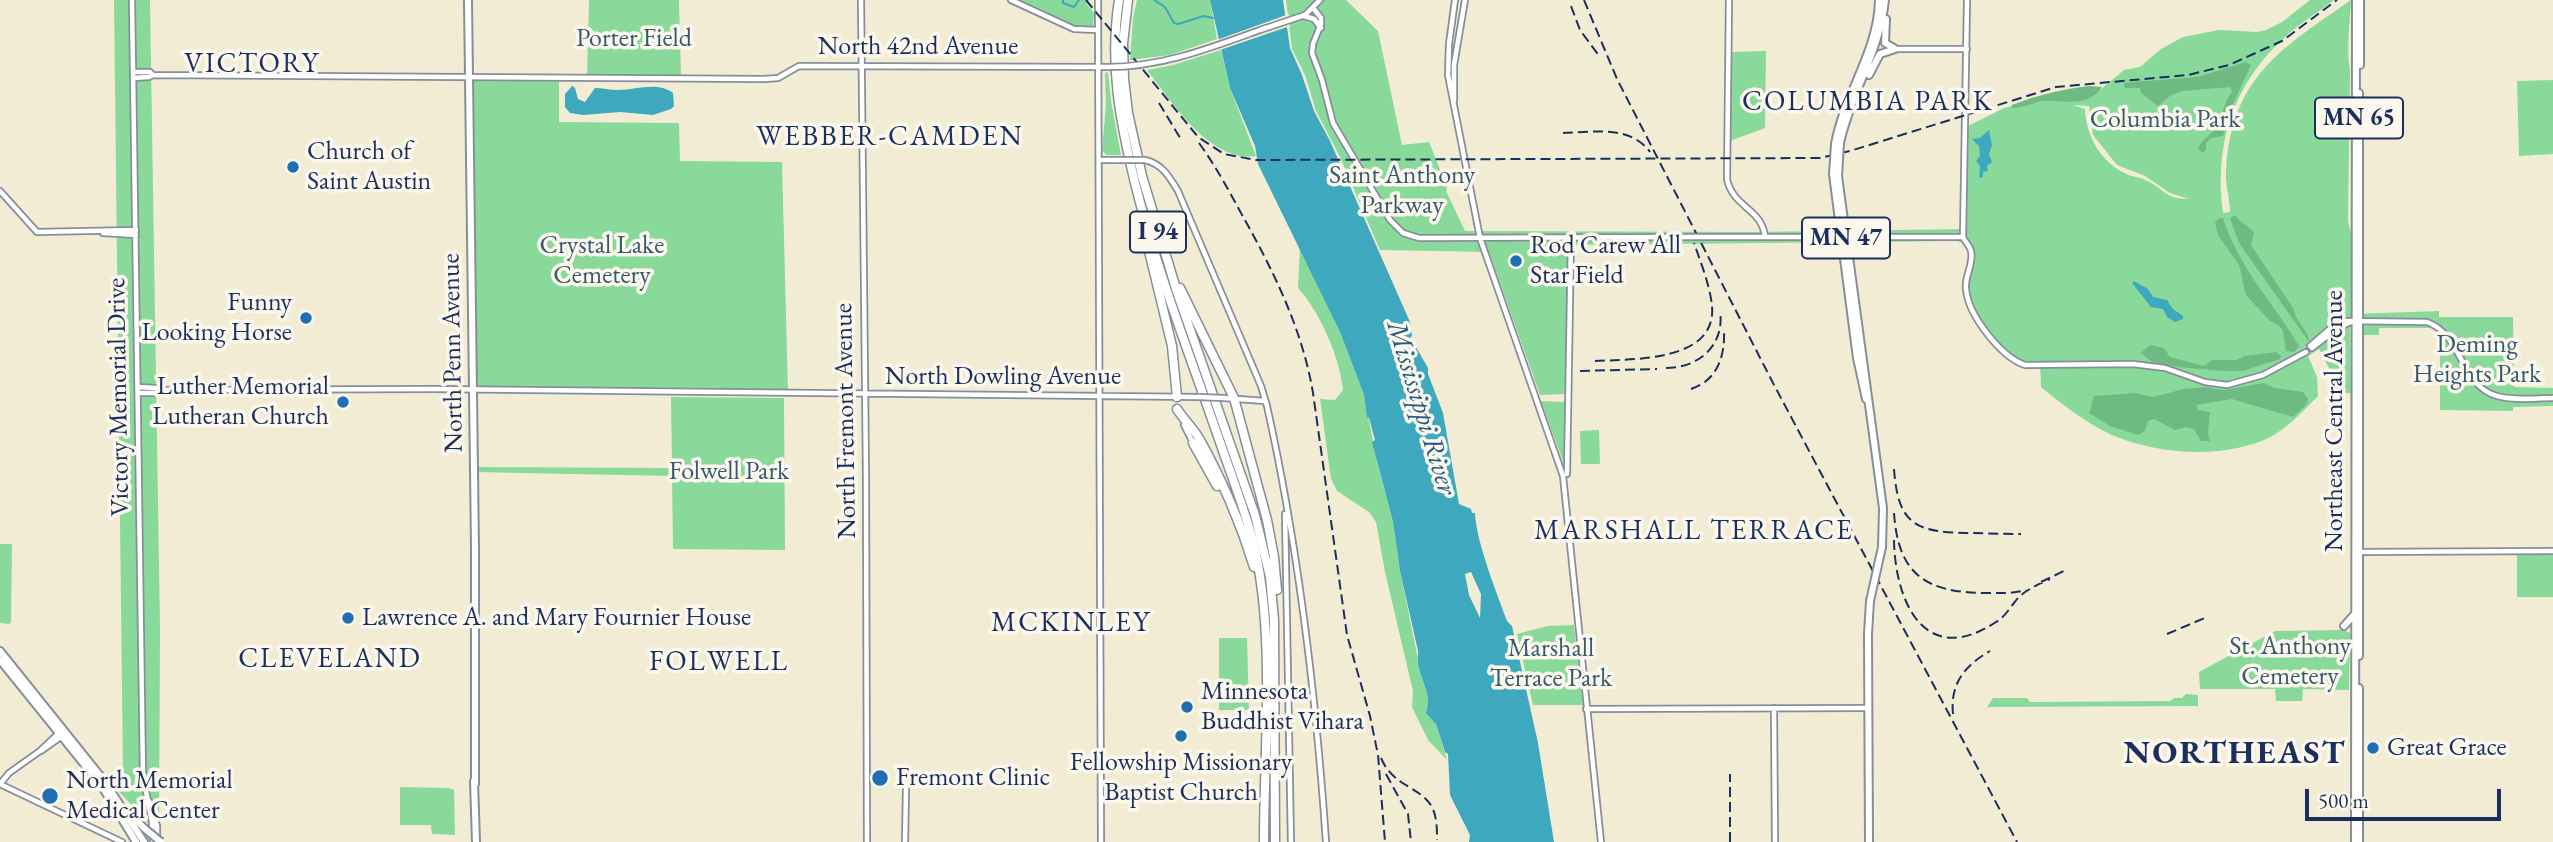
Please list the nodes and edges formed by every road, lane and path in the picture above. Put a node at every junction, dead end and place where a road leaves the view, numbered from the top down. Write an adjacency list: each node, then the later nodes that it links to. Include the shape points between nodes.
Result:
1 (132, 0): 23 (street, Victory Memorial Drive)
2 (468, 0): 24 (main road, North Penn Avenue)
3 (860, 0): 21 (street, North Fremont Avenue)
4 (1011, 0): 18 (street, via 1074,29)
5 (1098, 0): 18 (street)
6 (1119, 0): 30 (highway, I 94, via 1114,43 1116,91)
7 (1128, 0): 31 (highway, I 94, via 1123,43 1126,102)
8 (1320, 0): 15 (street)
9 (1455, 0): 26 (street, via 1448,58)
10 (1465, 0): 26 (street, via 1454,65)
11 (1729, 0): 33 (street, via 1727,180 1734,198 1761,220)
12 (1967, 0): 20 (street)
13 (2358, 0): 37 (main road, Northeast Central Avenue / MN 65)
14 (1883, 1): 19 (main road, via 1885,43); 25 (main road, MN 47, via 1878,41); 27 (main road, MN 47, via 1874,38 1845,108)
15 (1314, 9): 16 (street, North 42nd Avenue); 17 (street)
16 (1303, 16): 17 (street, via 1314,19); 22 (street, North 42nd Avenue, bridge, via 1170,61)
17 (1321, 28): 35 (street, via 1312,52 1333,123 1394,225 1415,237)
18 (1098, 30): 22 (street)
19 (1895, 49): 20 (street); 25 (main road, via 1880,54)
20 (1967, 50): 34 (street)
21 (861, 66): 22 (street, North 42nd Avenue); 24 (street, North 42nd Avenue, via 799,66 778,78 764,79); 42 (street, North Fremont Avenue)
22 (1099, 67): 28 (street)
23 (133, 75): 24 (street, North 42nd Avenue); 32 (street, Victory Memorial Drive)
24 (468, 76): 41 (main road, North Penn Avenue)
25 (1854, 100): 27 (main road, MN 47)
26 (1454, 109): 35 (street)
27 (1838, 143): 64 (main road, MN 47, bridge, via 1835,175 1856,346 1883,508 1882,547 1870,601)
28 (1099, 160): 43 (street); 47 (street, bridge, via 1145,160 1164,170 1178,191)
29 (0, 191): 32 (street, via 37,232)
30 (1143, 216): 44 (highway, via 1173,350); 60 (highway, I 94, via 1249,527)
31 (1157, 227): 45 (highway); 58 (highway, I 94, via 1255,516 1270,577)
32 (136, 232): 40 (street, Victory Memorial Drive)
33 (1765, 237): 34 (street, bridge); 36 (street, bridge)
34 (1963, 237): 39 (street, via 1972,256 1965,282 1969,302 1999,349 2017,362 2036,366 2141,365 2219,385 2250,379)
35 (1480, 238): 36 (street); 65 (street, via 1563,476)
36 (1571, 238): 50 (street)
37 (2356, 321): 38 (street, via 2335,324); 46 (street, via 2432,324 2451,340 2484,390 2501,398); 54 (main road, Northeast Central Avenue / MN 65)
38 (2311, 347)
39 (2305, 351)
40 (138, 390): 41 (street, North Dowling Avenue); 73 (street, Victory Memorial Drive, via 143,771)
41 (473, 391): 42 (street, North Dowling Avenue); 74 (main road, North Penn Avenue)
42 (865, 395): 43 (street, North Dowling Avenue); 75 (street, North Fremont Avenue)
43 (1099, 397): 44 (street, North Dowling Avenue); 77 (street)
44 (1177, 397): 45 (street, North Dowling Avenue, bridge); 48 (street)
45 (1229, 398): 47 (street, North Dowling Avenue); 58 (highway, via 1260,492 1273,550 1278,605)
46 (2553, 398)
47 (1265, 401): 51 (street)
48 (1177, 409): 49 (street); 52 (highway, via 1201,442)
49 (1193, 443): 52 (highway)
50 (1567, 474)
51 (1285, 502): 55 (street); 56 (street)
52 (1244, 540): 60 (highway, via 1256,575)
53 (2553, 551): 54 (street)
54 (2356, 552): 57 (main road, Northeast Central Avenue / MN 65); 85 (main road, Northeast Central Avenue / MN 65)
55 (1295, 556): 56 (street); 81 (street, via 1317,713)
56 (1287, 566): 80 (street)
57 (2354, 607): 59 (main road); 85 (main road, Northeast Central Avenue / MN 65)
58 (1274, 620): 79 (highway, I 94)
59 (2344, 626)
60 (1265, 632): 78 (highway, I 94)
61 (0, 651): 66 (main road)
62 (0, 660): 66 (main road)
63 (1774, 708): 64 (street); 65 (street); 83 (street)
64 (1868, 708): 84 (main road, MN 47)
65 (1586, 709): 82 (street)
66 (62, 734): 67 (street); 69 (main road); 71 (main road)
67 (0, 784): 70 (street)
68 (906, 789): 76 (street)
69 (112, 791): 72 (main road); 73 (main road, bridge)
70 (119, 841)
71 (135, 841)
72 (144, 842)
73 (157, 842)
74 (476, 842)
75 (867, 842)
76 (905, 842)
77 (1101, 842)
78 (1264, 842)
79 (1275, 842)
80 (1291, 842)
81 (1326, 842)
82 (1601, 842)
83 (1775, 842)
84 (1869, 842)
85 (2357, 842)

